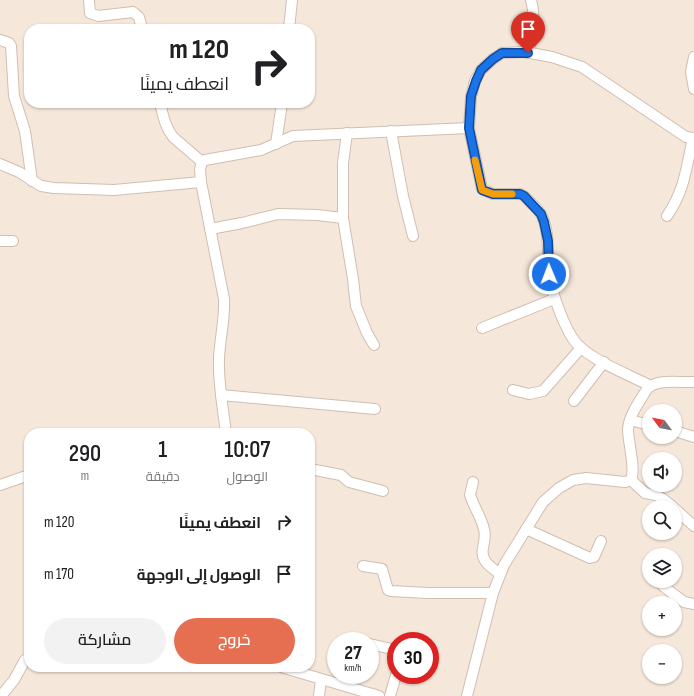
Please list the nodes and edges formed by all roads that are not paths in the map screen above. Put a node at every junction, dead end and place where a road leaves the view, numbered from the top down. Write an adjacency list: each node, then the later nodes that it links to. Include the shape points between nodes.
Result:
1 (89, 0): 4 (street, via 90,13 93,15 133,12 139,17)
2 (292, 0): 5 (street)
3 (531, 0): 7 (street, via 534,26)
4 (141, 24)
5 (290, 24)
6 (0, 40): 19 (street, via 11,46 14,96 25,131)
7 (528, 53): 12 (street, via 502,53 481,70 471,96); 15 (street, via 552,57 582,67 686,138)
8 (694, 57): 9 (street, via 691,72)
9 (694, 89)
10 (161, 108): 17 (street, via 169,133)
11 (281, 108): 16 (street)
12 (469, 128): 13 (street); 27 (street, via 482,190 493,194 520,194 541,214 548,241 549,274)
13 (391, 131): 14 (street); 24 (street)
14 (346, 133): 16 (street, via 293,136); 22 (street)
15 (693, 138): 21 (street, via 684,182)
16 (276, 144): 17 (street, via 261,150)
17 (202, 162): 20 (street)
18 (0, 164): 19 (street)
19 (32, 181): 20 (street, via 41,186 54,188 114,190)
20 (201, 182): 23 (street)
21 (666, 216)
22 (343, 218): 23 (street, via 278,214); 29 (street, via 356,306)
23 (210, 229): 35 (street, via 225,313 219,359)
24 (413, 236)
25 (0, 241): 26 (street)
26 (13, 241)
27 (554, 299): 28 (street); 30 (street, via 572,338)
28 (482, 328)
29 (374, 345)
30 (581, 348): 31 (street); 34 (street, via 543,391 529,394)
31 (604, 362): 33 (street); 36 (street)
32 (694, 382): 33 (street, via 661,383)
33 (651, 386): 38 (street)
34 (513, 390)
35 (221, 395): 37 (street); 40 (street)
36 (574, 401)
37 (375, 409)
38 (630, 420): 39 (street); 45 (street, via 628,429)
39 (642, 423)
40 (225, 428)
41 (682, 433): 42 (street)
42 (694, 437)
43 (315, 470): 48 (street, via 341,475 349,482)
44 (24, 477): 47 (street)
45 (631, 480): 49 (street, via 645,494 656,495); 52 (street, via 573,480 543,502)
46 (473, 482): 55 (street, via 470,495 485,532 483,558)
47 (0, 485)
48 (383, 491)
49 (665, 500)
50 (682, 515): 51 (street)
51 (694, 526)
52 (526, 530): 53 (street, via 590,558 594,557); 55 (street)
53 (601, 541)
54 (363, 566): 57 (street, via 382,569 386,587 391,591)
55 (500, 574): 57 (street)
56 (666, 588): 58 (street, via 680,599)
57 (493, 593): 67 (street)
58 (694, 604)
59 (24, 662): 63 (street)
60 (296, 672): 61 (street)
61 (321, 680): 64 (street); 65 (street)
62 (393, 684): 66 (street)
63 (1, 696)
64 (319, 696)
65 (379, 696)
66 (390, 696)
67 (467, 696)

